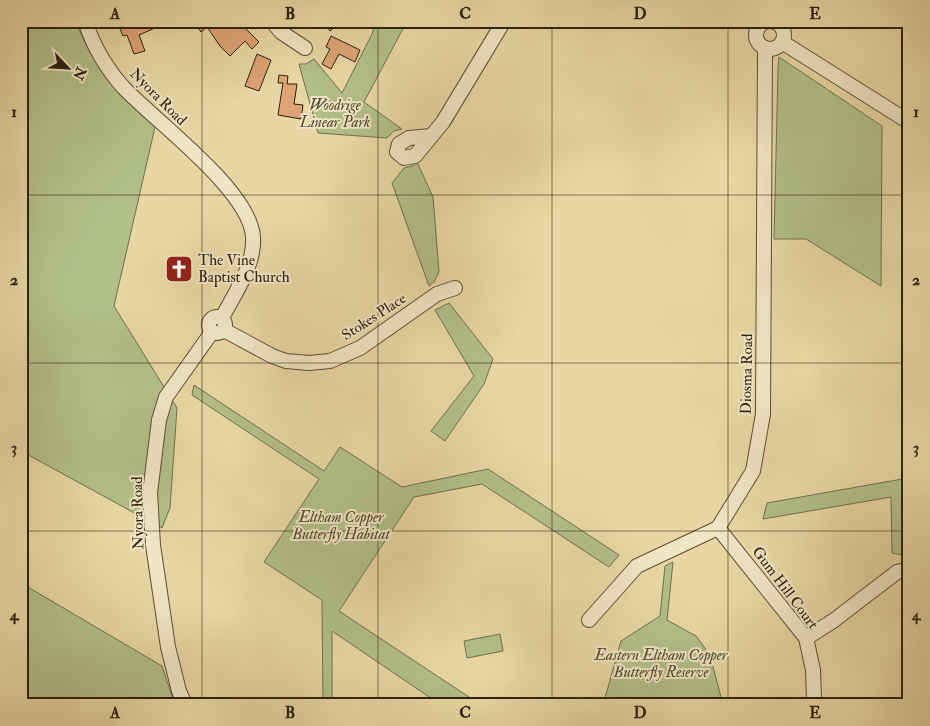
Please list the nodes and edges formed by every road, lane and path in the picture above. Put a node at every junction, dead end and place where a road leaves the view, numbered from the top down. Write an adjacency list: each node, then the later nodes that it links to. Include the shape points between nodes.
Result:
1 (85, 21): 11 (street, Nyora Road, via 91,40 123,86 222,180 250,223 252,252)
2 (272, 21): 6 (street, via 281,32)
3 (504, 21): 9 (street)
4 (769, 23): 5 (street, via 784,33); 7 (street, via 756,35)
5 (782, 42): 7 (street, via 777,47); 8 (street)
6 (305, 48)
7 (765, 48): 12 (street, Diosma Road, via 763,414 754,471)
8 (909, 122)
9 (432, 136)
10 (455, 288): 11 (street, Stokes Place, via 438,294 360,348 330,361 286,361)
11 (219, 327): 16 (street, Nyora Road, via 166,397 158,420 150,493 153,545 168,647)
12 (718, 528): 14 (street, via 637,566); 15 (street, Gum Hill Court)
13 (909, 569): 15 (street, via 897,572)
14 (590, 620)
15 (806, 638): 17 (street, Gum Hill Court, via 813,670)
16 (185, 705)
17 (813, 705)

